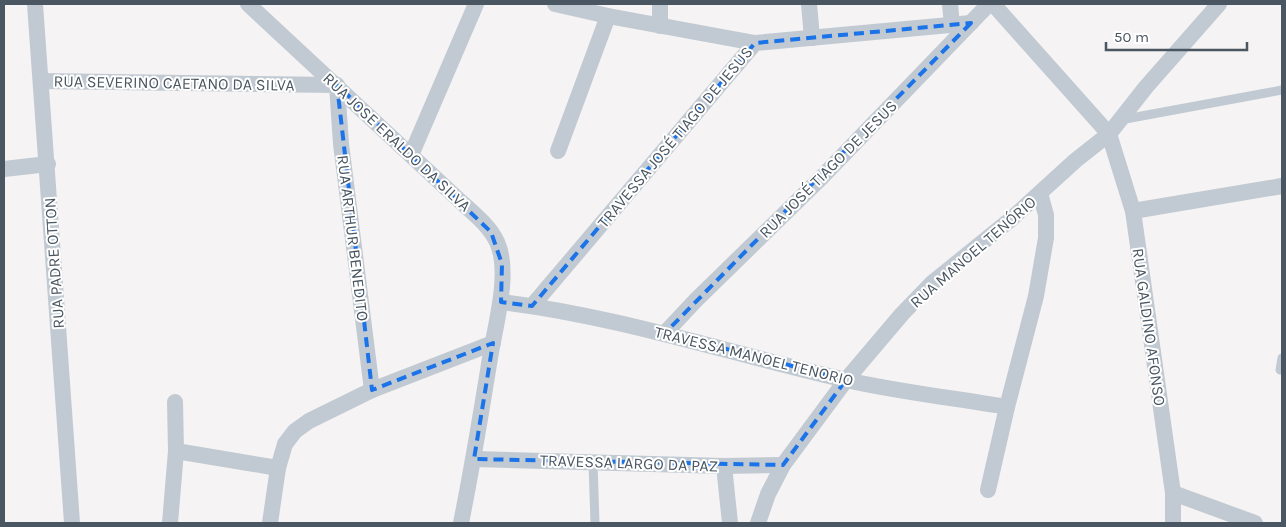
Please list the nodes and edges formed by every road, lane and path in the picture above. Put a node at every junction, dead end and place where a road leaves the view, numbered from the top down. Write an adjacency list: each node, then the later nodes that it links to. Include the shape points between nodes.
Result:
1 (35, 4): 17 (street, RUA PADRE OTTON)
2 (248, 4): 18 (street, RUA JOSE ERALDO DA SILVA)
3 (476, 4): 23 (street)
4 (555, 4): 11 (street)
5 (660, 4): 13 (street)
6 (809, 4): 15 (street)
7 (950, 4): 14 (street)
8 (989, 4): 12 (street, RUA JOSÉ TIAGO DE JESUS)
9 (993, 4): 21 (street)
10 (1218, 4): 20 (street, RUA MANOEL TENÓRIO)
11 (608, 16): 13 (street); 22 (street)
12 (971, 23): 14 (street, TRAVESSA JOSÉ TIAGO DE JESUS); 31 (street, RUA JOSÉ TIAGO DE JESUS)
13 (660, 26): 16 (street)
14 (952, 26): 15 (street, TRAVESSA JOSÉ TIAGO DE JESUS)
15 (812, 38): 16 (street, TRAVESSA JOSÉ TIAGO DE JESUS)
16 (755, 43): 30 (street, TRAVESSA JOSÉ TIAGO DE JESUS)
17 (41, 81): 18 (street, RUA SEVERINO CAETANO DA SILVA); 24 (street, RUA PADRE OTTON)
18 (337, 85): 23 (street, RUA JOSE ERALDO DA SILVA); 36 (street, RUA ARTHUR BENEDITO, via 341,144)
19 (1282, 90): 20 (lane)
20 (1120, 120): 21 (street, RUA MANOEL TENÓRIO)
21 (1109, 134): 27 (street, RUA MANOEL TENÓRIO); 28 (street, RUA GALDINO AFONSO)
22 (558, 151)
23 (411, 154): 29 (street, RUA JOSE ERALDO DA SILVA, via 479,219 497,243 502,264)
24 (48, 164): 25 (street); 47 (street, RUA PADRE OTTON)
25 (4, 169)
26 (1282, 186): 28 (street)
27 (1040, 194): 35 (street, RUA MANOEL TENÓRIO, via 932,283); 38 (street, via 1046,216 1046,238 1036,296)
28 (1133, 211): 46 (street, RUA GALDINO AFONSO)
29 (501, 302): 30 (street, TRAVESSA MANOEL TENORIO); 32 (street, RUA JOSE ERALDO DA SILVA)
30 (532, 306): 31 (street, TRAVESSA MANOEL TENORIO)
31 (665, 333): 35 (street, TRAVESSA MANOEL TENORIO)
32 (493, 343): 36 (street); 40 (street, RUA JOSE ERALDO DA SILVA)
33 (1282, 358): 34 (lane)
34 (1280, 370)
35 (846, 380): 38 (street, TRAVESSA MANOEL TENORIO); 42 (street, RUA MANOEL TENÓRIO)
36 (372, 390): 44 (street, via 296,431 285,444)
37 (175, 402): 39 (street)
38 (1007, 407): 45 (street)
39 (176, 451): 44 (street); 48 (street)
40 (474, 459): 41 (street, TRAVESSA LARGO DA PAZ); 50 (street, RUA JOSE ERALDO DA SILVA)
41 (593, 463): 43 (street, TRAVESSA LARGO DA PAZ); 51 (lane)
42 (783, 465): 43 (street, TRAVESSA LARGO DA PAZ); 53 (street, RUA MANOEL TENÓRIO)
43 (724, 466): 52 (street)
44 (278, 468): 49 (street)
45 (988, 490)
46 (1172, 493): 54 (street, RUA GALDINO AFONSO); 55 (street)
47 (72, 523)
48 (170, 523)
49 (270, 523)
50 (461, 523)
51 (595, 523)
52 (730, 523)
53 (758, 523)
54 (1173, 523)
55 (1255, 523)

